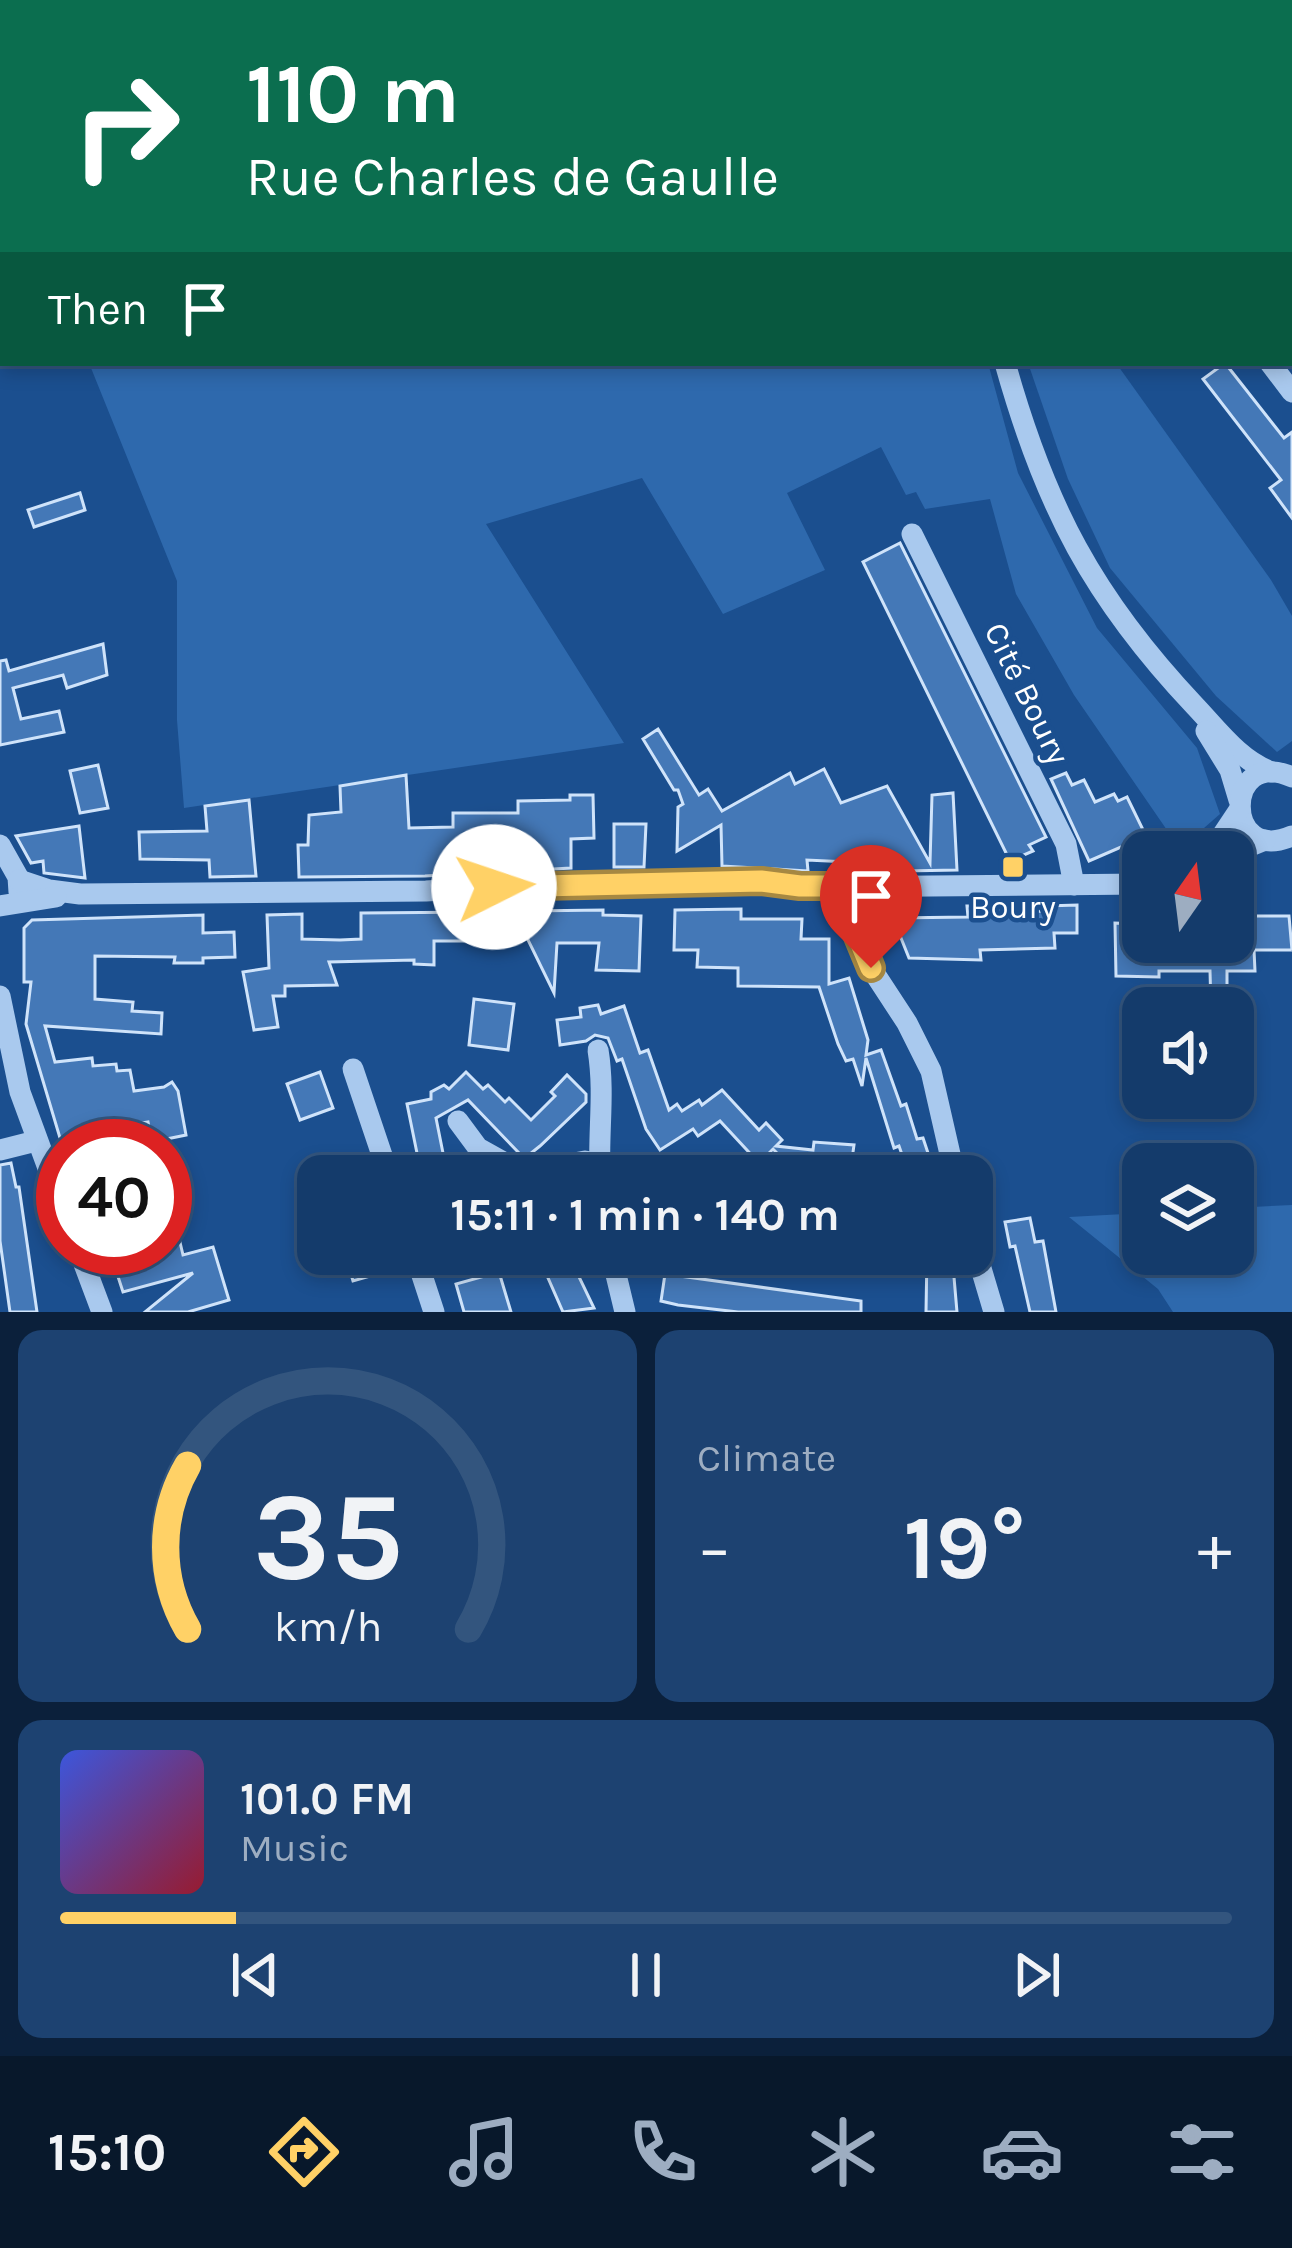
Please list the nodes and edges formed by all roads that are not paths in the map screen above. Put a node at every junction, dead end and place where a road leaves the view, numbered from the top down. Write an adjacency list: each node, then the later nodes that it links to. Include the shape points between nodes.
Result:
1 (1006, 366): 5 (street, via 1062,525 1112,609)
2 (1272, 366): 3 (street)
3 (1292, 392)
4 (912, 534): 12 (street, Cité Boury, via 1066,844)
5 (1167, 677): 6 (street, via 1235,748 1258,766); 7 (street, via 1219,751)
6 (1284, 772): 7 (street, via 1249,782)
7 (1239, 805): 8 (street); 9 (street, via 1247,829)
8 (1224, 831)
9 (1283, 840)
10 (0, 845): 11 (street)
11 (10, 871): 15 (street); 16 (street, via 19,892)
12 (1074, 884): 13 (street); 14 (street)
13 (1122, 884)
14 (848, 886): 15 (street, via 722,881); 26 (street, via 871,968 931,1071)
15 (80, 894): 16 (street)
16 (5, 909)
17 (0, 996): 21 (street)
18 (598, 1050): 25 (street)
19 (353, 1069): 23 (street)
20 (458, 1121): 24 (street)
21 (36, 1141): 22 (street)
22 (0, 1150)
23 (382, 1155)
24 (491, 1155)
25 (598, 1155)
26 (950, 1155)
27 (88, 1275): 31 (street)
28 (422, 1275): 32 (street)
29 (616, 1275): 33 (street)
30 (983, 1275): 34 (street)
31 (102, 1312)
32 (434, 1312)
33 (625, 1312)
34 (994, 1312)

